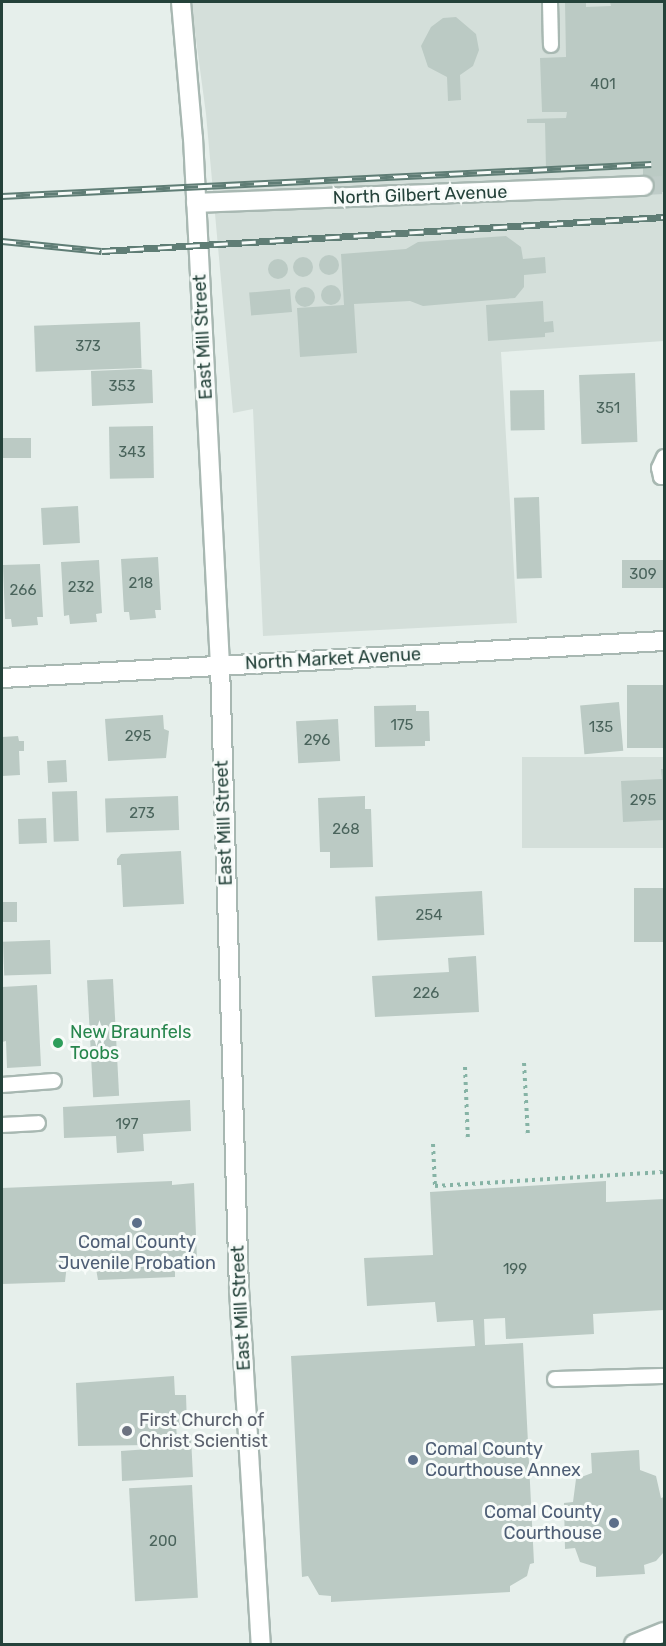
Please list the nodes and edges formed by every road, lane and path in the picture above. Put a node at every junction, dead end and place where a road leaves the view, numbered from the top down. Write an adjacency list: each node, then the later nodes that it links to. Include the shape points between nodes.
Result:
1 (181, 2): 5 (street, East Mill Street)
2 (550, 2): 3 (lane)
3 (551, 45)
4 (644, 186): 5 (street, North Gilbert Avenue)
5 (196, 204): 9 (street, East Mill Street)
6 (664, 457): 7 (lane, via 659,468)
7 (664, 477)
8 (664, 641): 9 (street, North Market Avenue)
9 (220, 665): 10 (street, North Market Avenue); 24 (street, East Mill Street, via 239,1289)
10 (2, 678)
11 (524, 1063): 17 (path)
12 (465, 1066): 18 (path)
13 (54, 1081): 14 (lane)
14 (2, 1085)
15 (38, 1123): 16 (lane)
16 (2, 1125)
17 (528, 1138)
18 (468, 1142)
19 (433, 1144): 20 (path, via 435,1185)
20 (664, 1172)
21 (664, 1376): 22 (lane)
22 (555, 1379)
23 (664, 1632): 25 (street)
24 (261, 1644)
25 (633, 1644)

